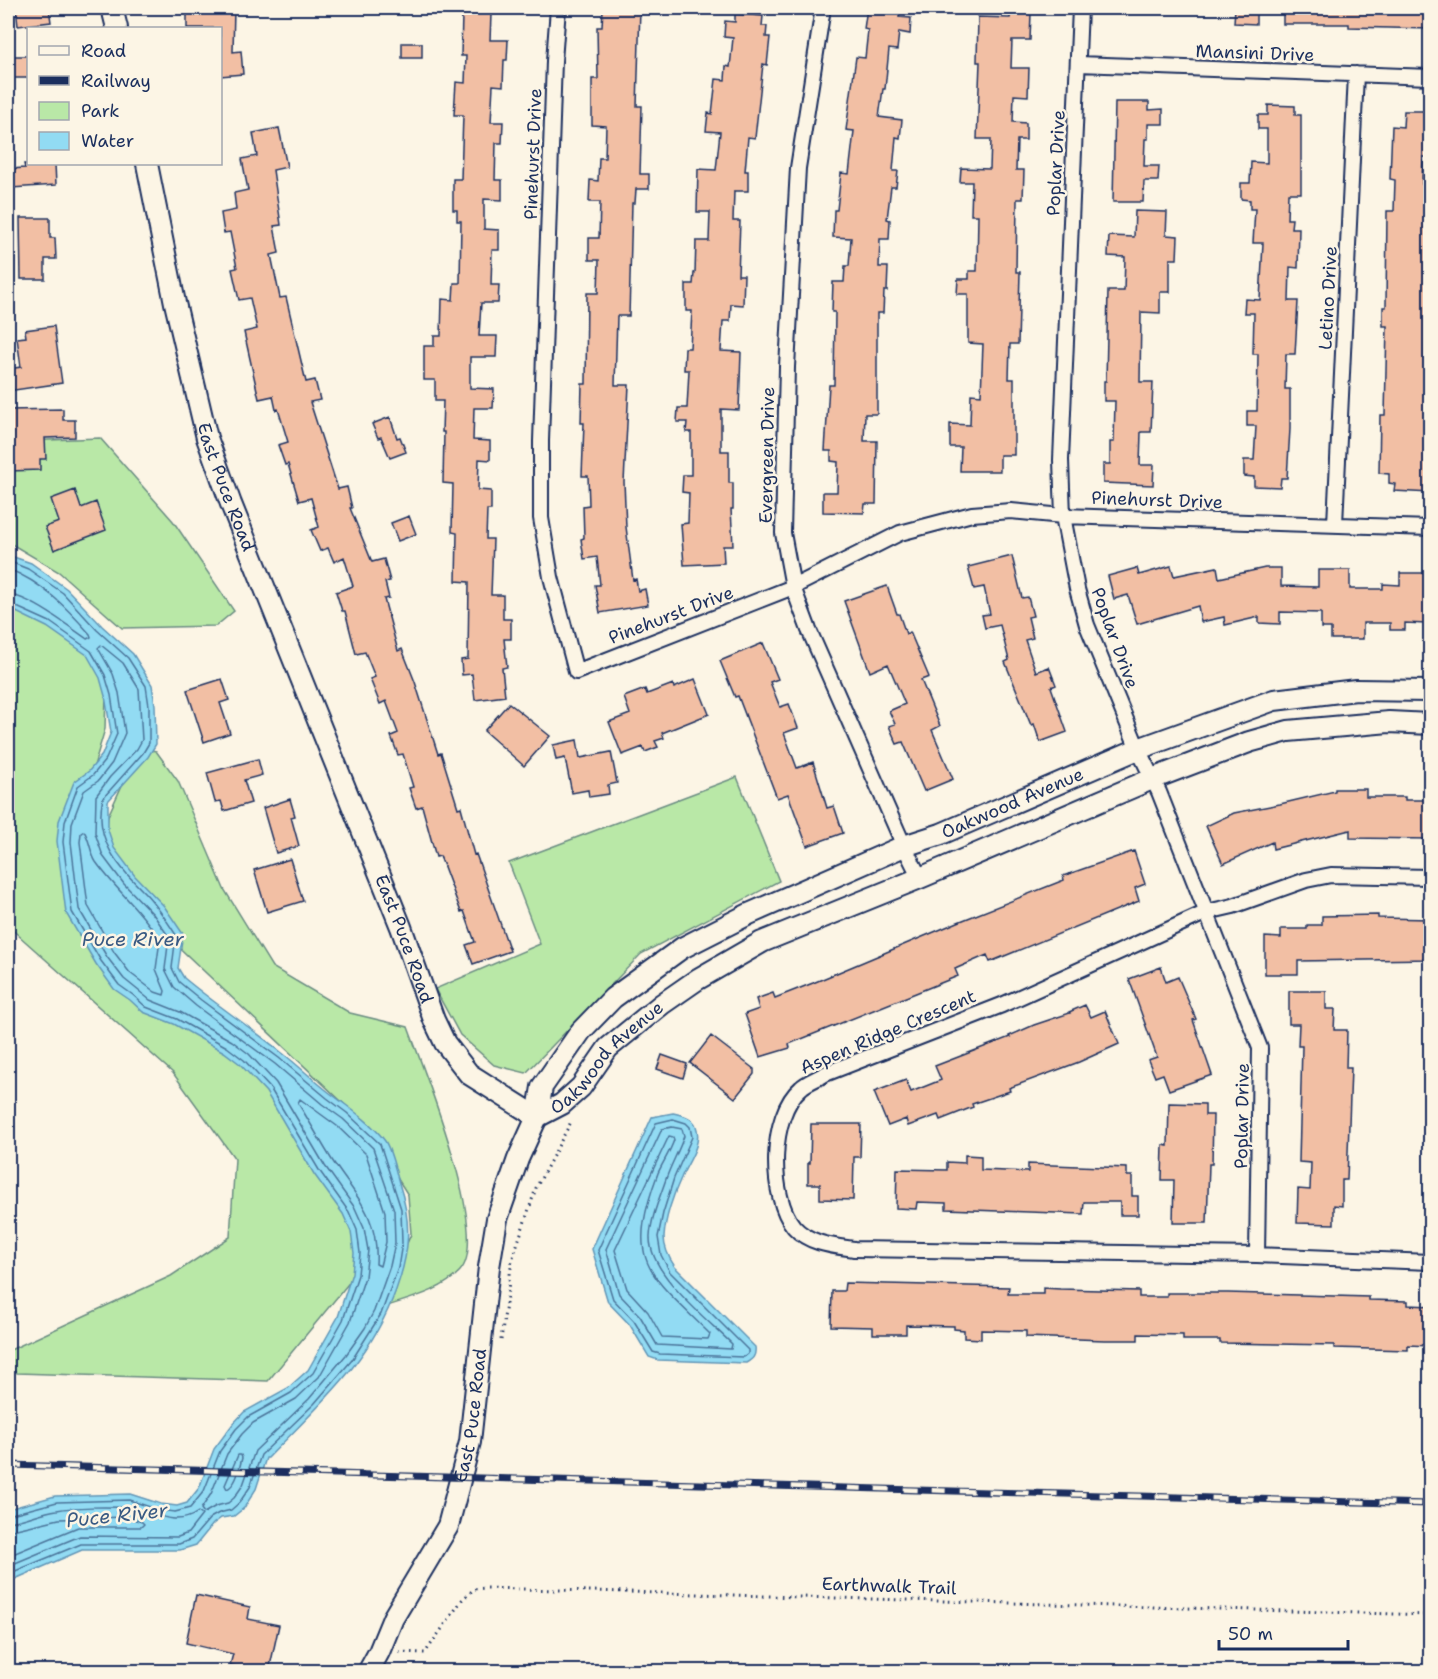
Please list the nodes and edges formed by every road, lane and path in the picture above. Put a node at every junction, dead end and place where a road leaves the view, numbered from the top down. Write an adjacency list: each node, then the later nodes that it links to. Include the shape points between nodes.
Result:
1 (112, 8): 5 (street)
2 (558, 8): 13 (street, Pinehurst Drive, via 541,441 542,518 551,577 576,672)
3 (823, 8): 13 (street, Evergreen Drive, via 798,168 792,250 783,533)
4 (1080, 8): 6 (street, Poplar Drive)
5 (117, 27)
6 (1079, 64): 7 (street, Mansini Drive); 10 (street, Poplar Drive, via 1061,460)
7 (1356, 74): 8 (street, Mansini Drive); 11 (street, Letino Drive)
8 (1431, 77)
9 (147, 165): 23 (street, East Puce Road, via 207,438 401,927 434,1020 445,1043 469,1074)
10 (1063, 516): 11 (street, Pinehurst Drive); 13 (street, Pinehurst Drive, via 1011,511 972,513 940,521 900,533); 16 (street, Poplar Drive, via 1087,625)
11 (1335, 524): 12 (street, Pinehurst Drive)
12 (1431, 528)
13 (793, 587): 18 (street, Evergreen Drive)
14 (1431, 691): 16 (street, Oakwood Avenue, via 1356,690 1274,700)
15 (1431, 724): 17 (street, Oakwood Avenue, via 1389,722 1288,731)
16 (1138, 749): 17 (street, Poplar Drive); 18 (street, Oakwood Avenue, via 941,834)
17 (1152, 778): 19 (street, Oakwood Avenue); 21 (street, Poplar Drive)
18 (904, 846): 19 (street, Evergreen Drive); 23 (street, Oakwood Avenue, via 719,928 650,970 613,998 581,1031 542,1086)
19 (920, 878): 23 (street, Oakwood Avenue, via 762,942 698,979 608,1048 581,1087 562,1104)
20 (1431, 878): 21 (street, Aspen Ridge Crescent, via 1331,875)
21 (1207, 912): 24 (street, Poplar Drive, via 1260,1048); 24 (street, Aspen Ridge Crescent, via 1002,1005 825,1074 800,1088 787,1105 779,1127 781,1202 795,1228 803,1234 820,1244 854,1249)
22 (575, 1116): 26 (path, via 536,1188 512,1260)
23 (537, 1117): 28 (street, East Puce Road, via 497,1219 470,1442 448,1526 393,1618)
24 (1257, 1254): 25 (street, Aspen Ridge Crescent)
25 (1431, 1262)
26 (501, 1343)
27 (1431, 1615): 28 (path, Earthwalk Trail, via 487,1588 474,1589 462,1600 425,1653)
28 (379, 1652): 29 (street, East Puce Road)
29 (368, 1671)

